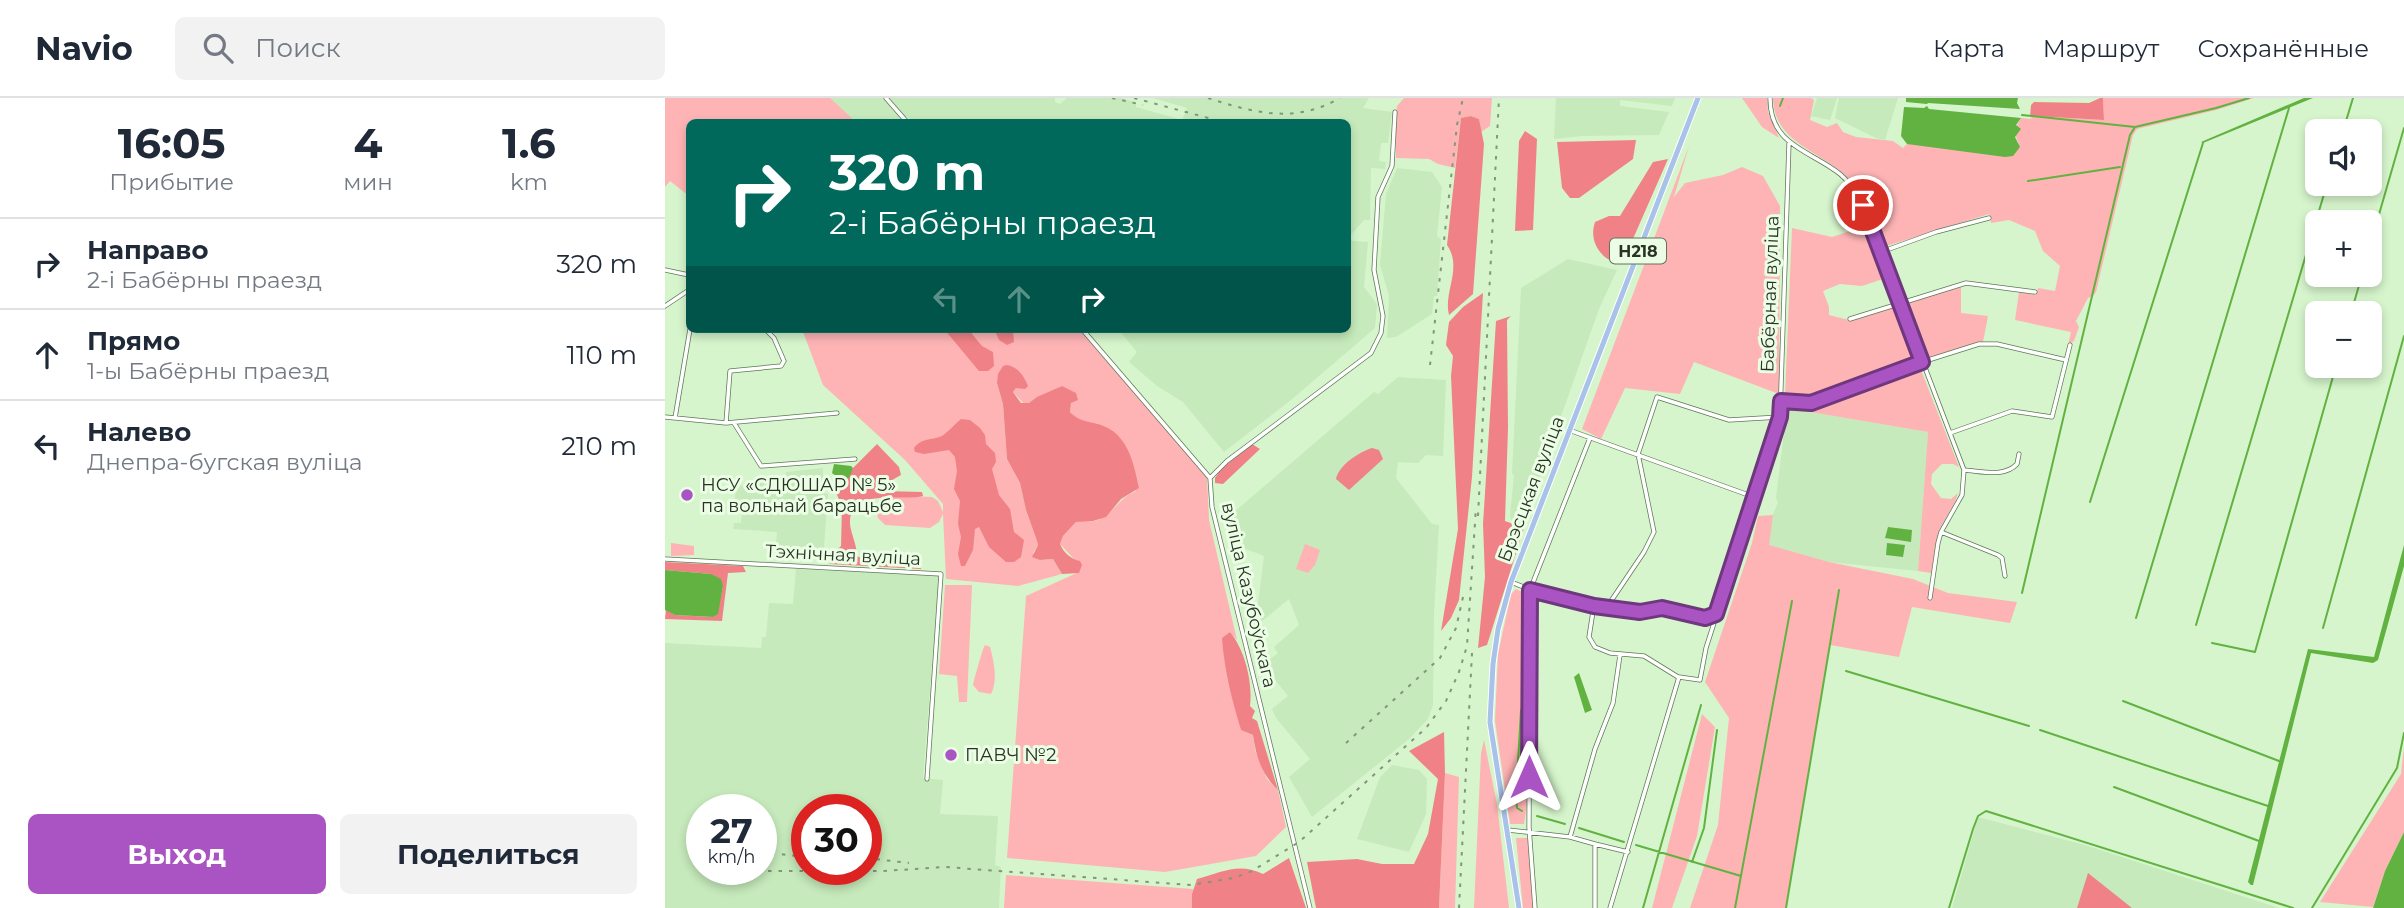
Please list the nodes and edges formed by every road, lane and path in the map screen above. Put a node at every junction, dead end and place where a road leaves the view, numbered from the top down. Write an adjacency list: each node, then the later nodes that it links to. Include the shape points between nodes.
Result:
1 (886, 98): 5 (street)
2 (1698, 98): 29 (main road, Брэсцкая вуліца / Н218)
3 (1770, 98): 6 (street, via 1774,119)
4 (1395, 112): 36 (street, via 1392,166 1378,197 1374,270 1383,316 1378,342)
5 (904, 119)
6 (1789, 143): 8 (street, via 1847,181 1863,205); 22 (street, Бабёрная вуліца)
7 (1989, 218): 8 (street)
8 (1881, 252): 13 (street)
9 (665, 270): 10 (street)
10 (686, 274)
11 (686, 292): 14 (street)
12 (2035, 292): 13 (street, via 1966,284)
13 (1899, 304): 15 (street); 21 (street)
14 (665, 306)
15 (1850, 319)
16 (689, 333): 26 (street)
17 (769, 333): 27 (street, via 784,361 781,366 730,371)
18 (1085, 333): 36 (street)
19 (2070, 345): 20 (street)
20 (2066, 360): 21 (street, via 1986,344); 30 (street, via 2050,418 2012,411)
21 (1922, 362): 22 (street, via 1811,403); 30 (street)
22 (1781, 401): 25 (street, Бабёрная вуліца)
23 (837, 413): 28 (street)
24 (665, 417): 26 (street)
25 (1780, 417): 32 (street, via 1729,420 1657,397); 37 (street, Бабёрная вуліца)
26 (674, 418): 27 (street)
27 (726, 423): 28 (street)
28 (734, 423): 34 (street, via 761,466)
29 (1569, 430): 31 (street); 41 (main road, Брэсцкая вуліца / Н218)
30 (1950, 433): 35 (street)
31 (1590, 438): 32 (street); 42 (street)
32 (1638, 454): 37 (street); 45 (street, via 1654,532)
33 (2019, 454): 35 (street, via 2011,470)
34 (855, 459)
35 (1964, 470): 38 (street, via 1962,495)
36 (1210, 478): 55 (street, вуліца Казубоўскага, via 1212,507)
37 (1754, 497): 46 (street, Бабёрная вуліца)
38 (1941, 532): 40 (street, via 1999,555); 43 (street)
39 (665, 559): 49 (street, Тэхнічная вуліца, via 940,574)
40 (2005, 576)
41 (1511, 582): 42 (street); 50 (main road, Брэсцкая вуліца / Н218, via 1496,640 1490,722)
42 (1530, 590): 44 (street); 51 (street)
43 (1930, 598)
44 (1594, 606): 45 (street); 47 (street, via 1589,638 1595,647)
45 (1607, 607): 46 (street, via 1640,612 1665,609 1705,618)
46 (1716, 614): 48 (street, Бабёрная вуліца, via 1700,680)
47 (1620, 654): 48 (street, via 1644,656); 52 (street, via 1613,703)
48 (1679, 677): 54 (street)
49 (927, 779)
50 (1508, 830): 51 (street); 56 (main road, Брэсцкая вуліца / Н218)
51 (1530, 832): 52 (street); 57 (street)
52 (1570, 837): 53 (street)
53 (1595, 844): 54 (street); 58 (street)
54 (1628, 852): 59 (street)
55 (1310, 908)
56 (1519, 908)
57 (1535, 908)
58 (1594, 908)
59 (1610, 908)

